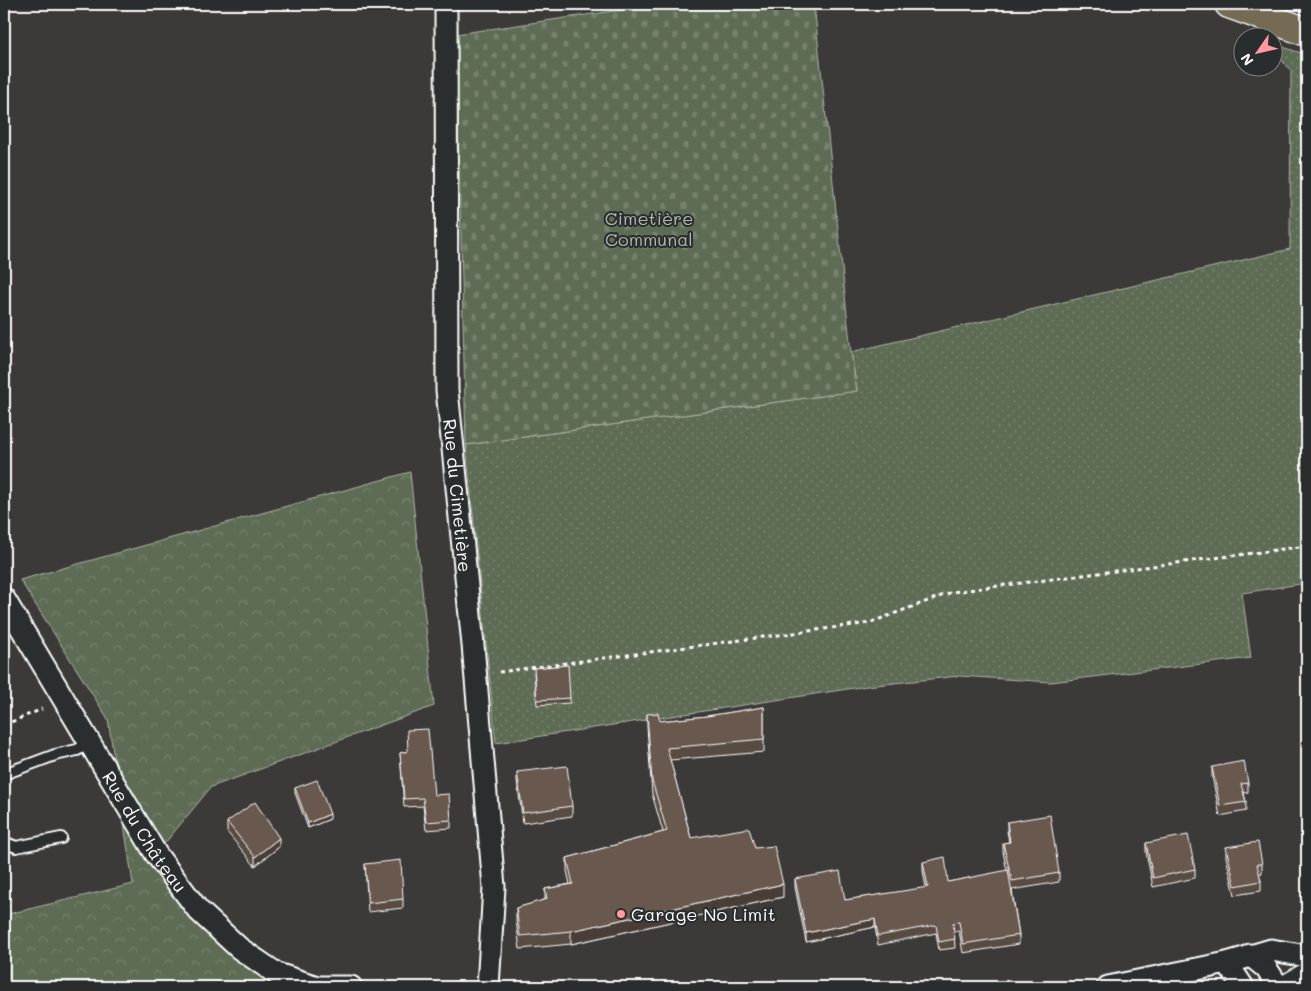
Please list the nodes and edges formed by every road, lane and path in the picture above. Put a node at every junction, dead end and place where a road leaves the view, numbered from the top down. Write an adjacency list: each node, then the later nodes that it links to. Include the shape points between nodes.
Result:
1 (446, 4): 6 (street, Rue du Cimetière, via 448,390)
2 (1229, 4): 3 (main road)
3 (1307, 32)
4 (1307, 546): 6 (path, via 952,592 869,623)
5 (4, 599): 7 (street, Rue du Château)
6 (476, 675): 18 (street, Rue du Cimetière, via 494,887)
7 (64, 700): 8 (path); 9 (street, Rue du Château)
8 (4, 725)
9 (90, 743): 10 (lane); 17 (street, Rue du Château, via 156,854 198,910 239,948 277,974 318,987)
10 (4, 774)
11 (61, 838): 12 (lane, via 16,847)
12 (4, 842)
13 (1250, 955): 14 (street, via 1271,950); 15 (street); 21 (street, via 1266,968 1274,980)
14 (1307, 956)
15 (1227, 963): 19 (street); 20 (street)
16 (1307, 977): 22 (street)
17 (351, 987)
18 (488, 987)
19 (1108, 987)
20 (1243, 987)
21 (1273, 987)
22 (1290, 987)

